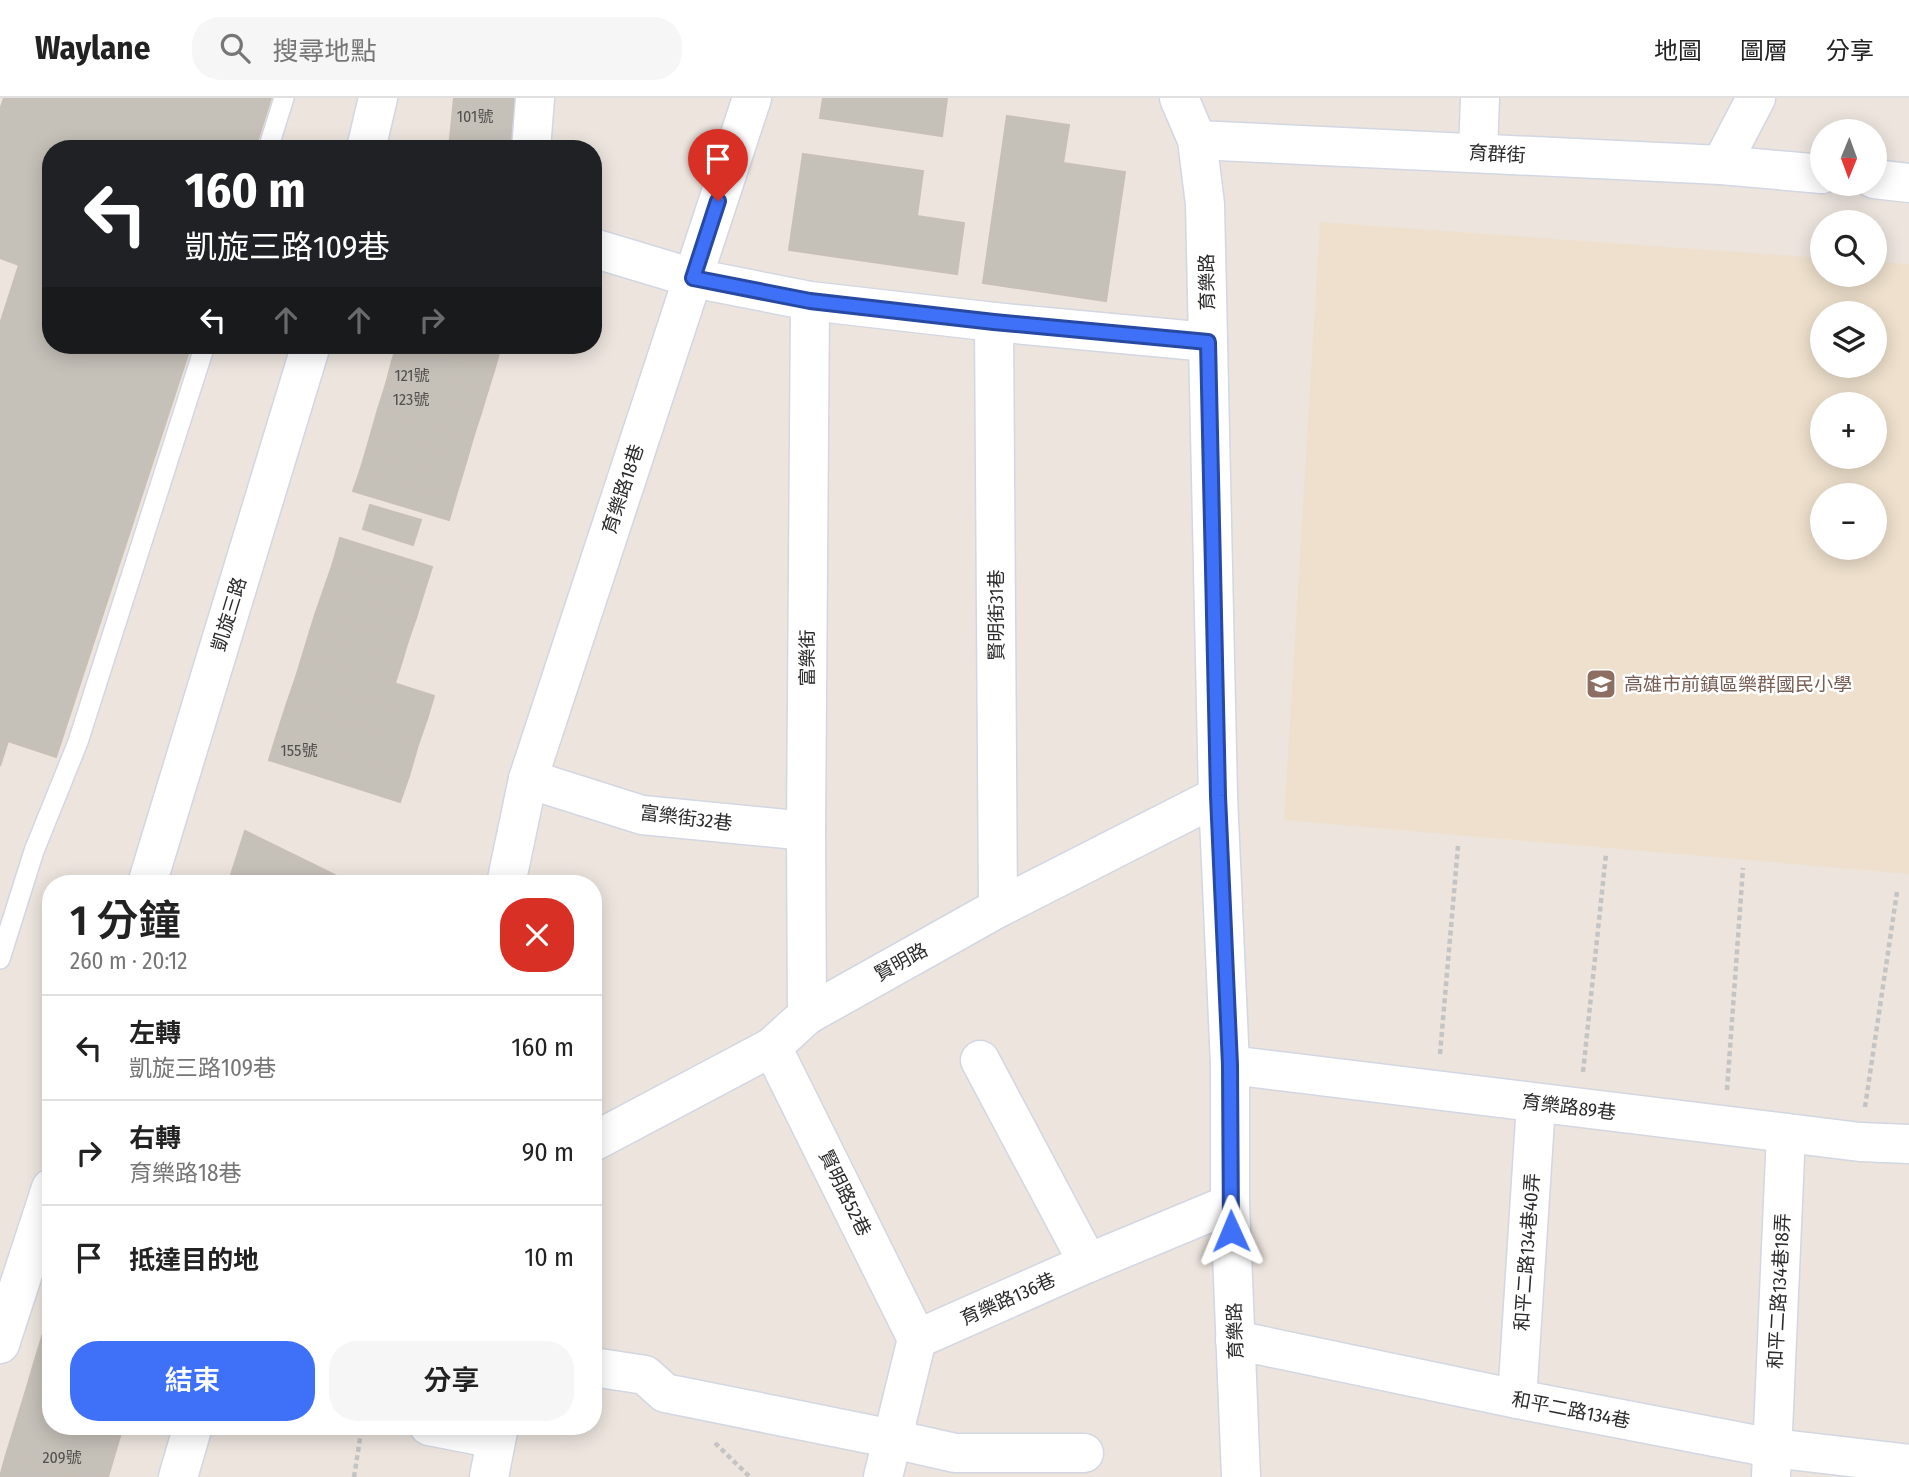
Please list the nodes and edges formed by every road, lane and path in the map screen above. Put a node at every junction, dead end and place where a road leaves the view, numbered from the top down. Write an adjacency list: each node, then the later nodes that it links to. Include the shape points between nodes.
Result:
1 (284, 98): 9 (lane)
2 (378, 98): 10 (street)
3 (534, 98): 11 (street)
4 (752, 98): 18 (street, 育樂路18巷)
5 (1179, 98): 8 (street, 育樂路)
6 (1480, 98): 12 (street)
7 (1756, 98): 13 (street)
8 (1197, 139): 12 (street, 育群街); 21 (street, 育樂路, via 1205,204)
9 (271, 140)
10 (368, 140)
11 (532, 140)
12 (1478, 153): 13 (street, 育群街)
13 (1721, 165): 14 (street, 育群街)
14 (1810, 173)
15 (1887, 180): 16 (street)
16 (1909, 183)
17 (602, 251): 18 (street)
18 (693, 278): 19 (street); 24 (street, 育樂路18巷)
19 (810, 301): 20 (street); 26 (street, 富樂街)
20 (994, 322): 21 (street); 33 (street, 賢明街31巷)
21 (1208, 342): 25 (street, 育樂路)
22 (202, 354): 34 (lane, via 78,742 34,851)
23 (308, 354): 30 (street, 凱旋三路)
24 (528, 779): 26 (street, 富樂街32巷, via 642,815); 31 (street, 育樂路18巷)
25 (1218, 796): 33 (street, 賢明路); 38 (street, 育樂路)
26 (806, 831): 35 (street, 富樂街)
27 (1458, 846): 39 (path)
28 (1606, 854): 41 (path)
29 (1743, 868): 42 (path)
30 (149, 875)
31 (508, 875)
32 (1897, 892): 45 (path)
33 (998, 908): 35 (street, 賢明路)
34 (0, 960)
35 (807, 1015): 36 (street, 賢明路)
36 (772, 1047): 44 (street, 賢明路); 50 (street, 賢明路52巷)
37 (980, 1060): 49 (street)
38 (1230, 1065): 39 (street, 育樂路89巷); 47 (street, 育樂路)
39 (1437, 1090): 40 (street, 育樂路89巷)
40 (1536, 1104): 41 (street, 育樂路89巷); 54 (street, 和平二路134巷40弄)
41 (1579, 1108): 42 (street, 育樂路89巷)
42 (1724, 1126): 43 (street, 育樂路89巷)
43 (1786, 1133): 45 (street, 育樂路89巷); 60 (street, 和平二路134巷18弄)
44 (602, 1137)
45 (1860, 1142): 46 (street, 育樂路89巷)
46 (1909, 1144)
47 (1230, 1204): 49 (street, 育樂路136巷); 51 (street, 育樂路)
48 (42, 1216): 52 (street)
49 (1088, 1263): 50 (street, 育樂路136巷)
50 (917, 1339): 58 (street)
51 (1235, 1340): 54 (street, 和平二路134巷); 66 (street, 育樂路)
52 (0, 1344)
53 (602, 1368): 58 (street, via 645,1374 665,1393)
54 (1517, 1399): 60 (street, 和平二路134巷)
55 (190, 1435): 62 (street)
56 (361, 1435): 63 (path)
57 (497, 1435): 64 (street)
58 (893, 1438): 59 (street, via 955,1453); 65 (street)
59 (1084, 1453)
60 (1771, 1463): 61 (street, 和平二路134巷)
61 (1909, 1464)
62 (178, 1477)
63 (354, 1477)
64 (489, 1477)
65 (883, 1477)
66 (1241, 1477)

